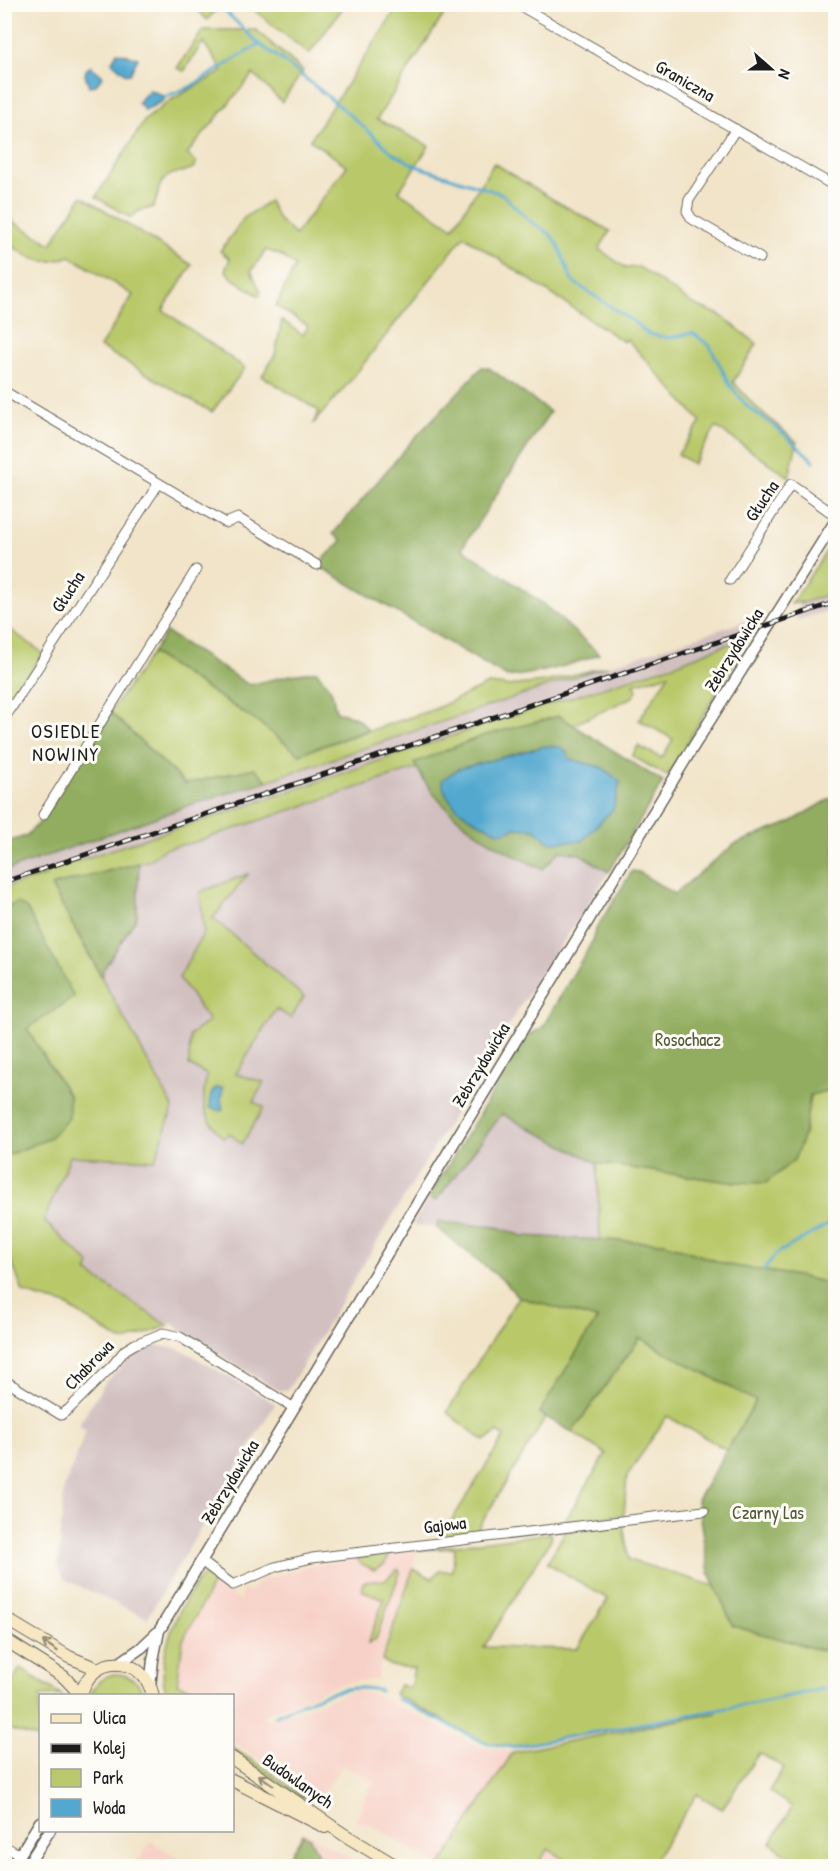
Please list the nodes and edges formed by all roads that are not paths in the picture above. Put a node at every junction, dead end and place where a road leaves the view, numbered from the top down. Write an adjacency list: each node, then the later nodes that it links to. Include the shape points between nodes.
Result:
1 (517, 4): 2 (street, Graniczna)
2 (736, 129): 3 (street, Graniczna); 4 (street, via 689,200 687,211 692,219)
3 (836, 187)
4 (760, 258)
5 (4, 391): 6 (street)
6 (159, 483): 8 (street, via 226,523 238,518); 11 (street, Głucha)
7 (836, 518): 10 (street, Głucha, via 791,484); 14 (street, Zebrzydowicka, via 706,725)
8 (317, 565)
9 (196, 570): 12 (street)
10 (730, 580)
11 (4, 719)
12 (43, 815)
13 (4, 1380): 14 (street, Chabrowa, via 61,1414 125,1350 163,1333 180,1337)
14 (294, 1408): 16 (street, Zebrzydowicka)
15 (704, 1511): 16 (street, Gajowa, via 312,1558 233,1585)
16 (201, 1562): 18 (street, Zebrzydowicka)
17 (4, 1617): 21 (main road, one-way to 17, via 69,1657)
18 (159, 1631): 20 (street, Zebrzydowicka); 22 (street, Zebrzydowicka)
19 (4, 1639): 23 (main road, via 64,1677)
20 (118, 1664): 21 (main road); 22 (main road, via 140,1672)
21 (98, 1669): 24 (main road, via 85,1682)
22 (152, 1691)
23 (80, 1694)
24 (81, 1694)
25 (234, 1759): 29 (main road, Budowlanych, one-way to 25)
26 (234, 1781): 29 (main road, Budowlanych)
27 (39, 1824): 31 (street)
28 (49, 1832): 33 (street)
29 (342, 1834): 34 (main road, Budowlanych)
30 (4, 1846): 31 (street)
31 (20, 1855): 32 (street)
32 (13, 1866)
33 (27, 1866)
34 (396, 1866)

